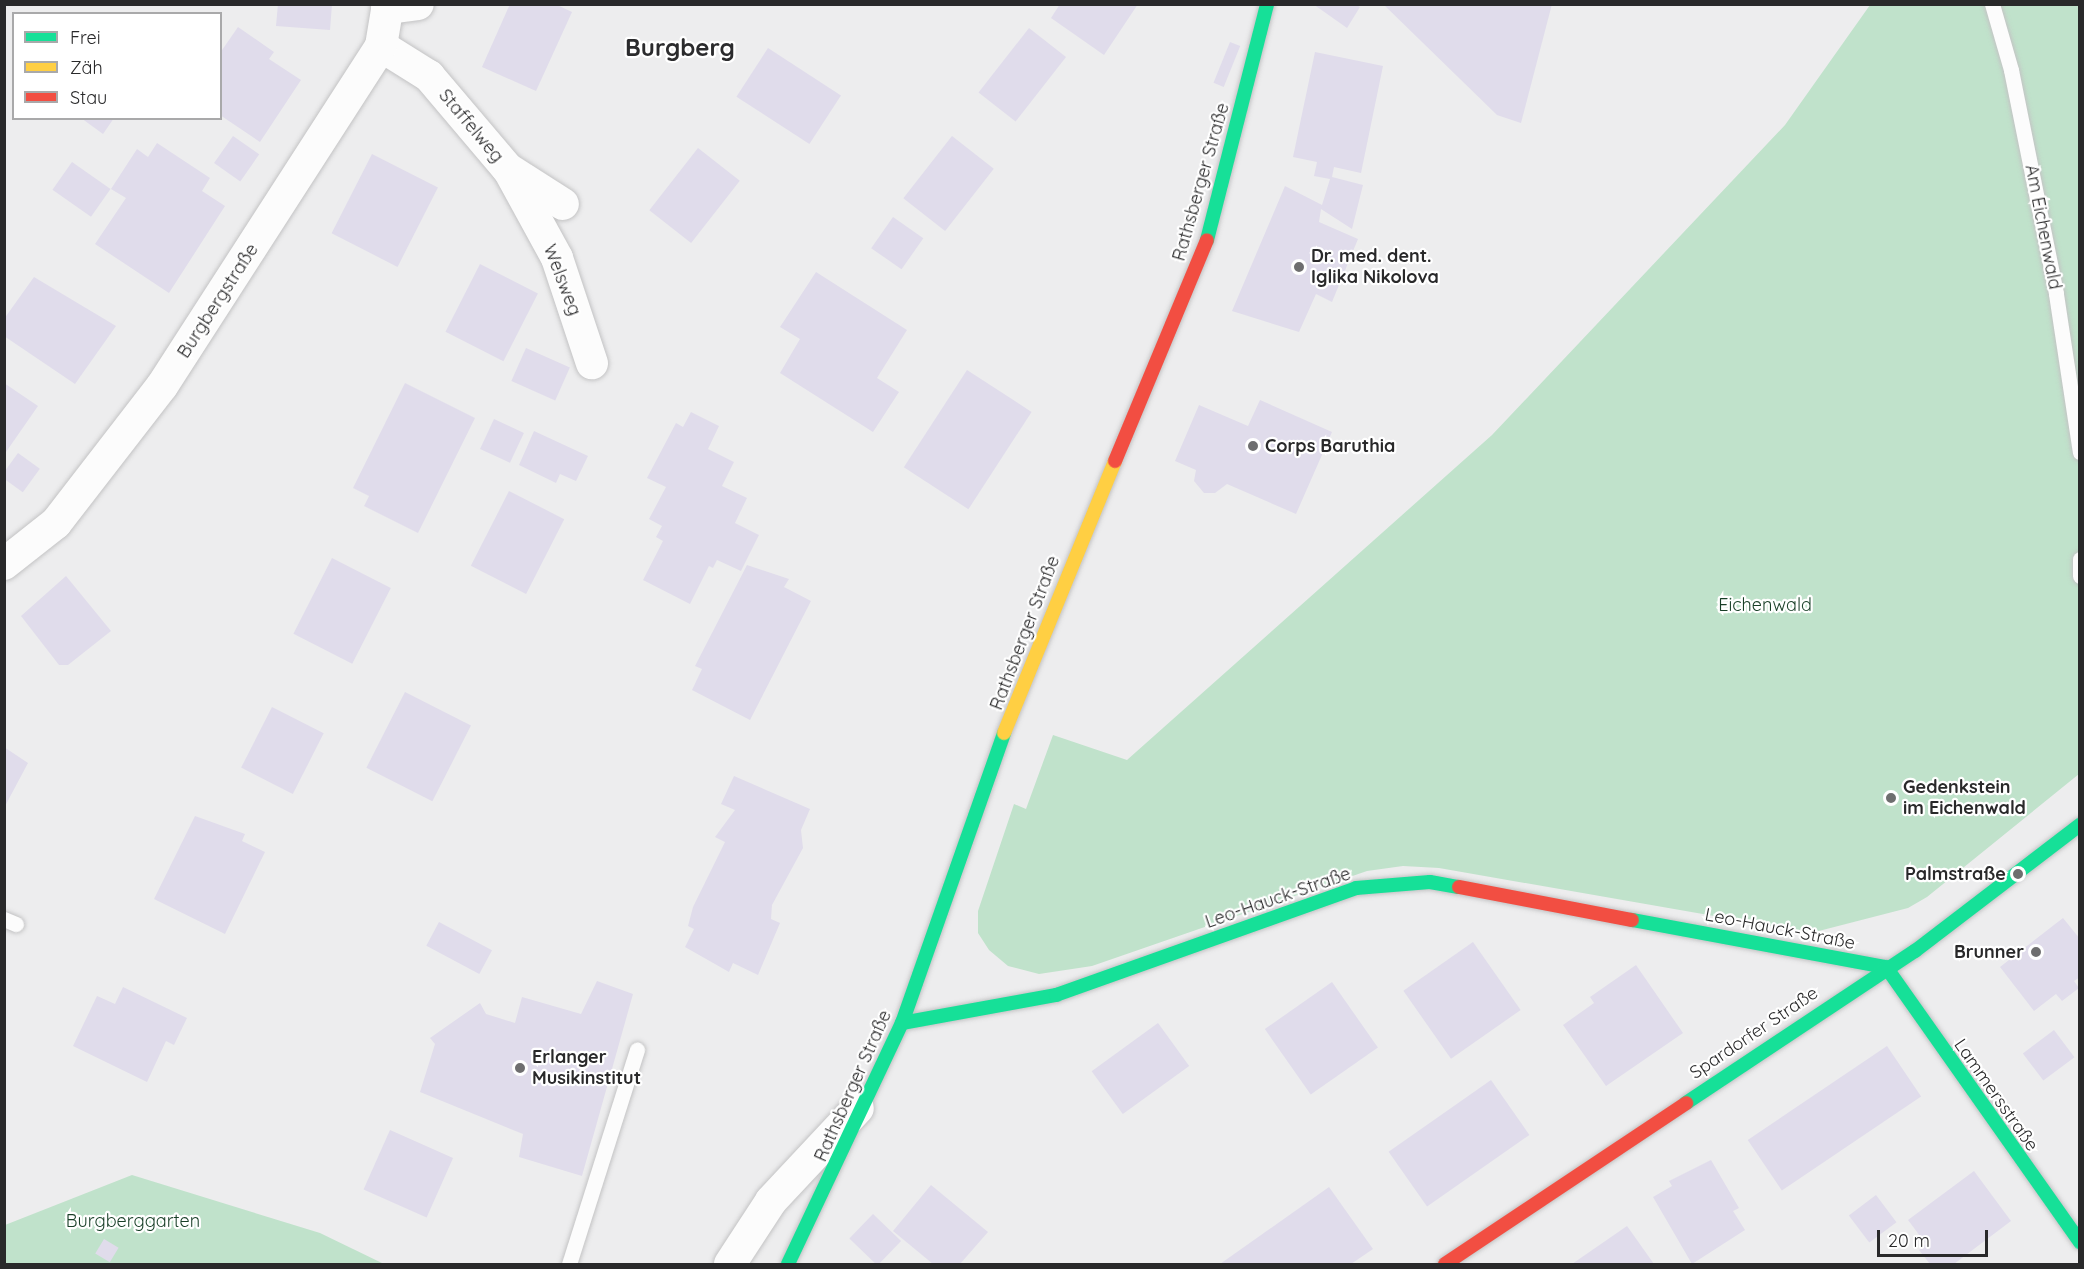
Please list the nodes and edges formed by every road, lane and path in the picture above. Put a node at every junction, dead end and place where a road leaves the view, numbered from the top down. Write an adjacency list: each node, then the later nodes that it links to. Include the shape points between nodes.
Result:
1 (418, 4): 4 (street, Burgbergstraße)
2 (1267, 4): 15 (street, Rathsberger Straße, via 1205,246 1020,688)
3 (1992, 4): 9 (lane, Am Eichenwald, via 2011,70 2056,294)
4 (387, 6): 5 (street, Burgbergstraße)
5 (381, 46): 6 (street, Staffelweg, via 429,76); 11 (street, Burgbergstraße, via 162,386 56,523)
6 (508, 169): 7 (street, Staffelweg); 8 (street, Welsweg, via 557,258)
7 (563, 204)
8 (592, 363)
9 (2079, 452)
10 (2079, 559): 12 (lane)
11 (4, 564)
12 (2079, 576)
13 (2079, 825): 14 (street, Spardorfer Straße, via 1986,900)
14 (1886, 967): 15 (street, Leo-Hauck-Straße, via 1430,882 1356,888 1056,995); 18 (street, Lammersstraße); 22 (street, Spardorfer Straße)
15 (902, 1023): 17 (street, Rathsberger Straße)
16 (637, 1050): 19 (lane)
17 (873, 1093): 20 (street, via 771,1201); 21 (street, Rathsberger Straße)
18 (2079, 1242)
19 (568, 1264)
20 (730, 1264)
21 (788, 1264)
22 (1445, 1264)

